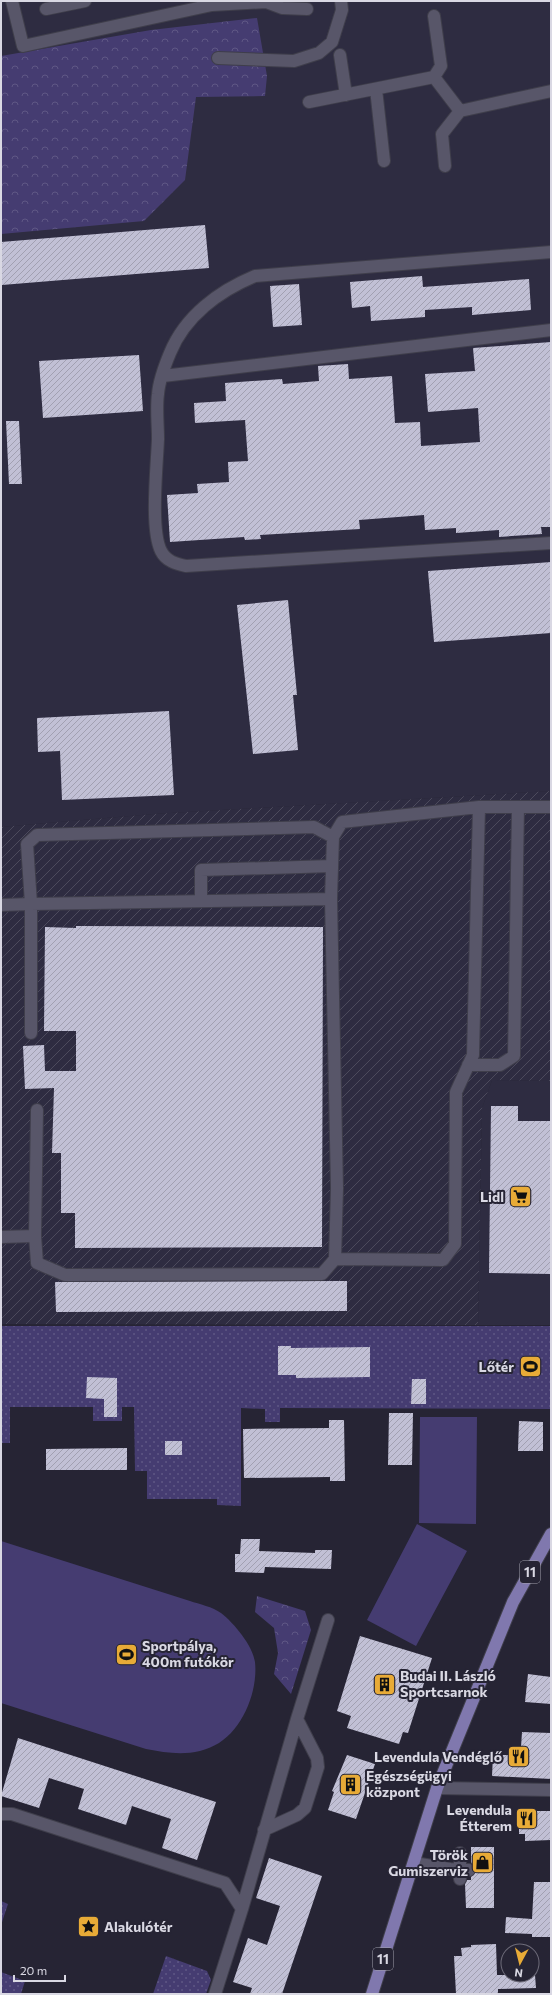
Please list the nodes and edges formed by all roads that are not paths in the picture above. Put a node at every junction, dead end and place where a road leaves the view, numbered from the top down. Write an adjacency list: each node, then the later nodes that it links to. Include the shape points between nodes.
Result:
1 (12, 1): 4 (street, via 23,46)
2 (84, 1): 5 (street)
3 (341, 1): 9 (street, via 342,10 332,42 320,52 294,61)
4 (212, 3): 6 (street, via 266,2 282,8)
5 (46, 9)
6 (307, 9)
7 (434, 16): 10 (street, via 442,66)
8 (340, 55): 13 (street)
9 (218, 58)
10 (434, 78): 11 (street); 15 (street)
11 (376, 89): 13 (street); 16 (street)
12 (551, 91): 15 (street)
13 (346, 95): 14 (street)
14 (309, 102)
15 (460, 110): 17 (street, via 442,134)
16 (384, 161)
17 (445, 166)
18 (551, 252): 20 (street, via 255,276 222,293 204,306 190,321 170,352)
19 (551, 330): 20 (street)
20 (163, 376): 21 (street, via 158,393 156,527 160,550 170,561 186,566)
21 (551, 543)
22 (479, 807): 23 (street); 25 (street, via 342,822); 32 (street, via 473,1055)
23 (518, 807): 24 (street); 32 (street, via 514,1056 500,1065)
24 (551, 807)
25 (333, 837): 26 (street); 29 (street, via 314,827 37,835 27,844)
26 (332, 866): 27 (street); 28 (street, via 200,870)
27 (331, 899): 28 (street); 36 (street, via 337,1188)
28 (201, 901): 29 (street)
29 (31, 904): 30 (street); 31 (street)
30 (1, 905)
31 (31, 1033)
32 (468, 1065): 36 (street, via 456,1092 455,1244 444,1260)
33 (37, 1110): 34 (street)
34 (35, 1236): 35 (street); 36 (street, via 37,1263 65,1275 322,1274)
35 (1, 1237)
36 (335, 1259)
37 (549, 1539): 40 (main road, 11, via 513,1602)
38 (328, 1620): 39 (street)
39 (297, 1719): 43 (street); 43 (street, via 317,1758 318,1768 305,1808 297,1815)
40 (437, 1788): 41 (street); 45 (main road, 11)
41 (551, 1790)
42 (1, 1814): 46 (street, via 12,1814 225,1883)
43 (264, 1830): 46 (street)
44 (460, 1853): 45 (street, via 463,1873)
45 (414, 1863): 48 (main road, 11)
46 (242, 1909): 47 (street)
47 (216, 1994)
48 (372, 1994)

